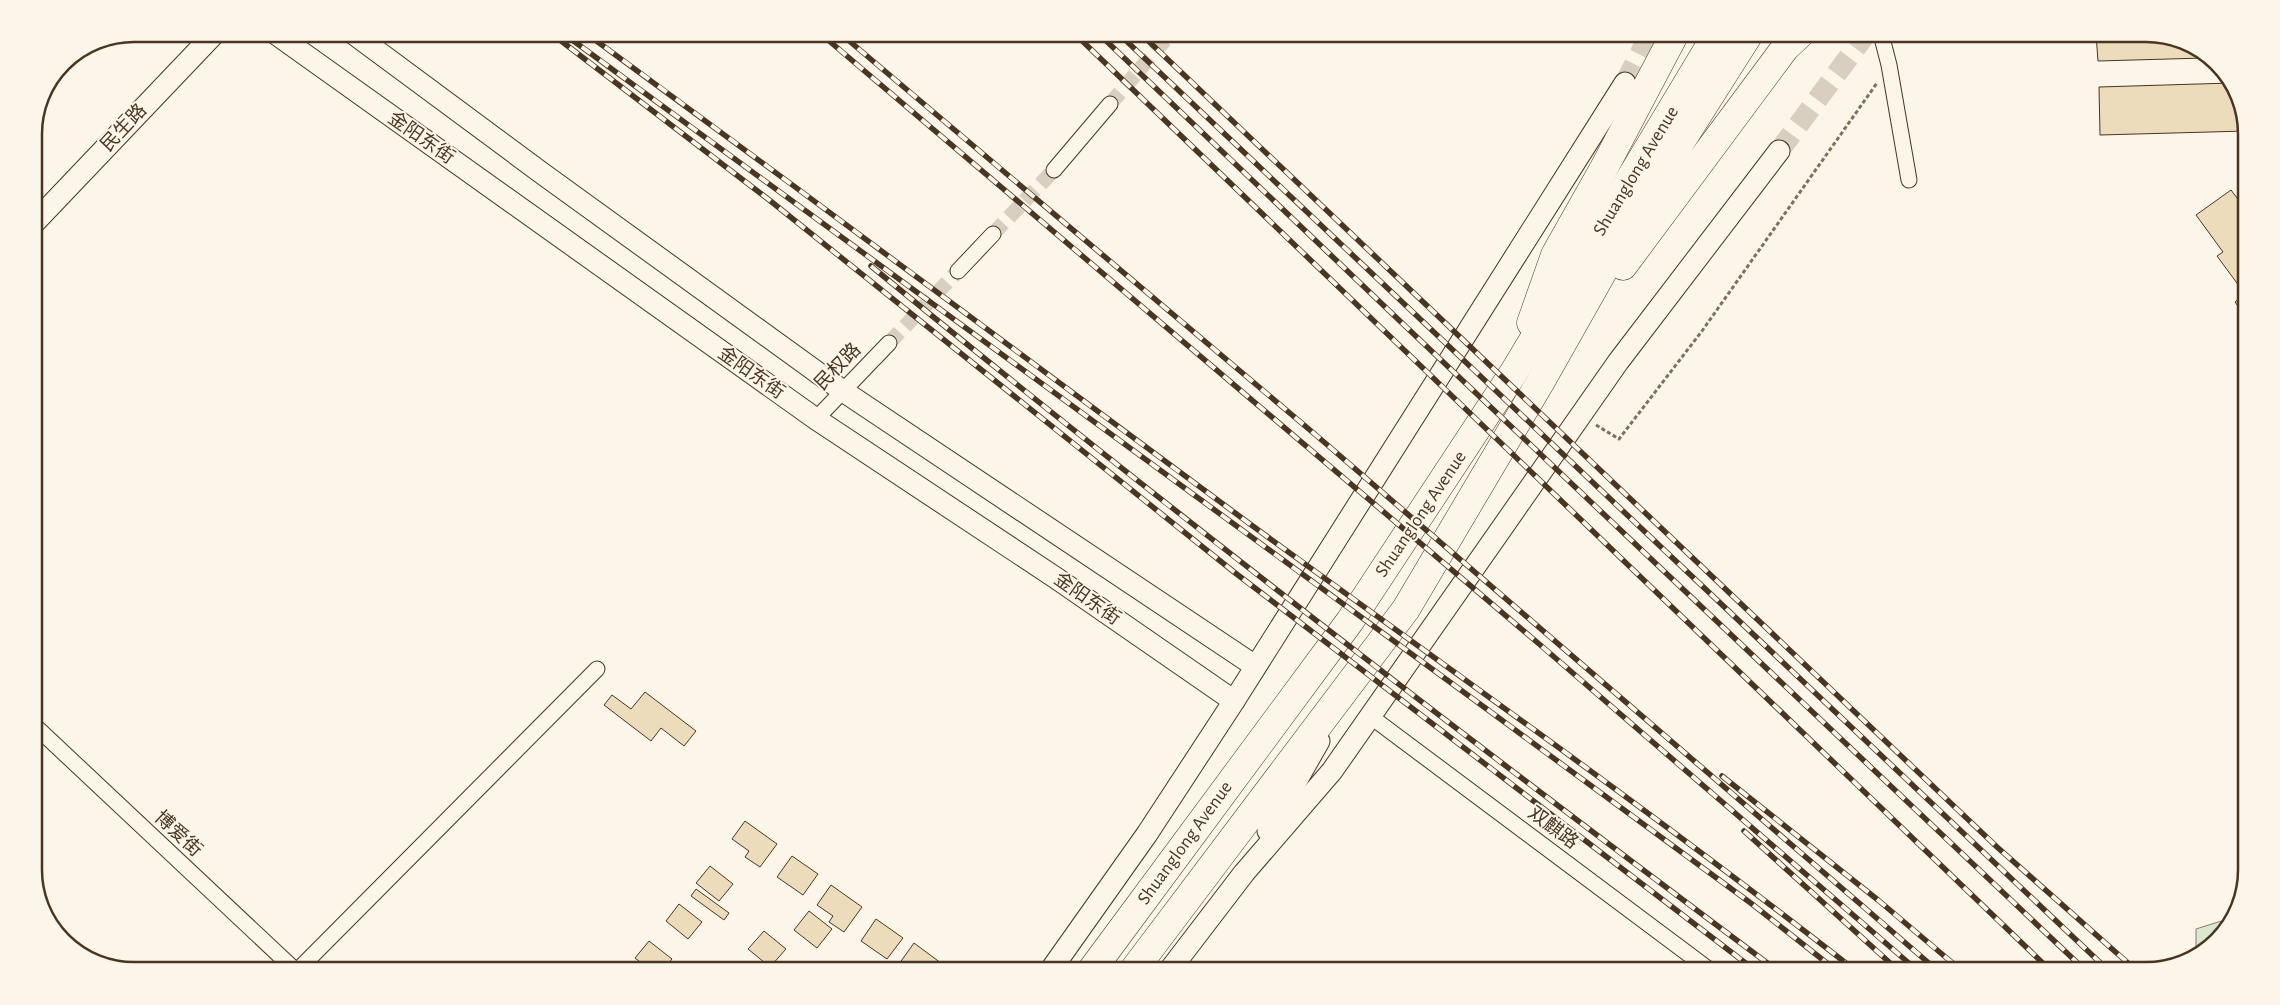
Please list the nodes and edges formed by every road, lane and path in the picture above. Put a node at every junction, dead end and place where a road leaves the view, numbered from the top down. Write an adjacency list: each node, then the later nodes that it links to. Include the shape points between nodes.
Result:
1 (206, 42): 15 (street, 民生路)
2 (287, 42): 23 (street, 金阳东街)
3 (365, 42): 21 (street, 金阳东街)
4 (1670, 42): 19 (highway, via 1555,255)
5 (1712, 42): 19 (highway, Shuanglong Avenue)
6 (1744, 42): 20 (highway, Shuanglong Avenue, via 1640,206)
7 (1791, 42): 20 (highway, via 1672,197)
8 (1883, 42): 9 (street)
9 (1889, 65): 14 (street); 22 (path, via 1702,331 1619,439)
10 (1625, 83): 24 (street)
11 (1110, 104): 13 (street)
12 (1779, 151): 22 (street)
13 (1054, 170)
14 (1909, 180)
15 (43, 214)
16 (993, 234): 17 (street)
17 (958, 271)
18 (889, 343): 21 (street, 民权路)
19 (1514, 372): 34 (highway, Shuanglong Avenue, via 1350,620)
20 (1541, 381): 26 (highway, Shuanglong Avenue, via 1406,609)
21 (843, 391): 23 (street, 民权路); 24 (street, 金阳东街)
22 (1581, 415): 28 (street)
23 (816, 419): 27 (street, 金阳东街)
24 (1255, 666): 27 (street)
25 (597, 669): 32 (street)
26 (1360, 670): 30 (street); 35 (highway, Shuanglong Avenue)
27 (1234, 701): 33 (street, via 1147,834)
28 (1370, 716): 30 (street, via 1332,771); 37 (street, 双麒路)
29 (43, 733): 31 (street, 博爱街)
30 (1244, 873): 36 (street)
31 (286, 962)
32 (305, 962)
33 (1056, 962)
34 (1098, 962)
35 (1139, 962)
36 (1176, 962)
37 (1699, 962)

